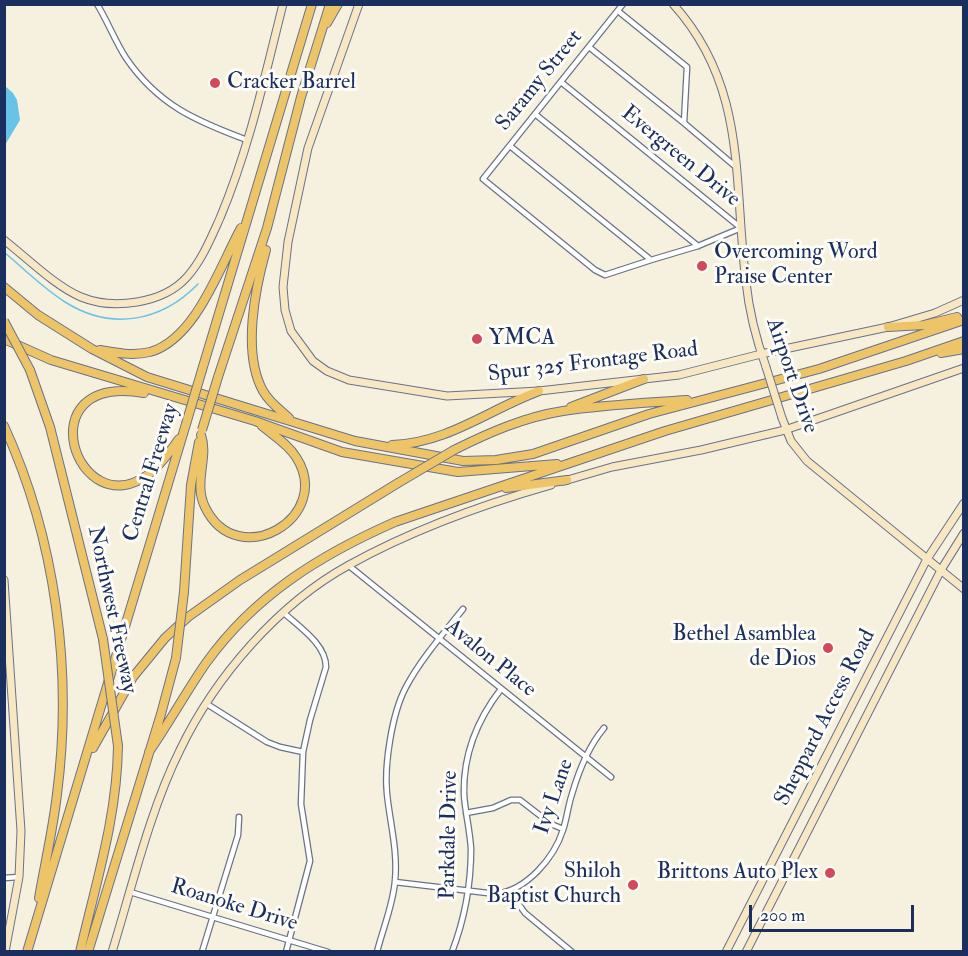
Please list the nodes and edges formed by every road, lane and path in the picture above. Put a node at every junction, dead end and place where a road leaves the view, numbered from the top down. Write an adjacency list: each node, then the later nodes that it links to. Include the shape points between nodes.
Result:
1 (97, 4): 15 (street, via 125,56 161,97 186,114)
2 (283, 4): 15 (main road)
3 (310, 4): 19 (highway, Central Freeway)
4 (330, 4): 10 (highway, Central Freeway)
5 (338, 4): 10 (highway)
6 (359, 4): 39 (main road, Spur 325 Frontage Road, via 308,148 288,242 283,287 291,331 313,362 349,380 447,396)
7 (623, 4): 9 (street, Saramy Street)
8 (673, 4): 17 (main road, Airport Drive, via 700,39 718,76)
9 (618, 10): 11 (street, Saramy Street); 14 (street, Evergreen Drive, via 687,67)
10 (320, 36): 20 (highway, Central Freeway)
11 (589, 47): 12 (street, Saramy Street); 14 (street, Evergreen Drive)
12 (561, 82): 13 (street, Saramy Street); 21 (street, Evergreen Drive)
13 (535, 114): 16 (street, Saramy Street); 23 (street)
14 (684, 123): 17 (street, Evergreen Drive)
15 (248, 140): 22 (main road, via 207,247 186,278 168,290 130,304 104,304 80,297)
16 (510, 146): 18 (street, Saramy Street); 24 (street)
17 (737, 167): 21 (main road, Airport Drive)
18 (483, 179): 24 (street, Evergreen Drive, via 606,276)
19 (250, 212): 33 (highway, via 199,309 178,336 145,353); 48 (highway, Central Freeway, bridge)
20 (267, 228): 44 (highway, via 267,245 255,288 254,362 263,392); 47 (highway, Central Freeway, bridge)
21 (741, 228): 23 (street, Evergreen Drive); 35 (main road, Airport Drive, via 747,289)
22 (4, 240)
23 (698, 246): 24 (street, Evergreen Drive)
24 (651, 260)
25 (4, 287): 33 (highway, via 38,315)
26 (963, 300): 30 (main road, Spur 325 Frontage Road)
27 (963, 315): 30 (highway, via 924,325)
28 (963, 320): 41 (highway, via 819,369)
29 (4, 321): 86 (highway, Northwest Freeway, bridge, via 30,370 50,427 103,639 118,746 110,832)
30 (888, 327): 35 (main road, Spur 325 Frontage Road)
31 (4, 339): 40 (highway, via 51,360)
32 (963, 341): 36 (highway)
33 (92, 349): 44 (highway, via 147,377)
34 (963, 349): 36 (highway)
35 (761, 354): 38 (main road, Spur 325 Frontage Road, via 679,375); 46 (main road, Airport Drive, bridge)
36 (906, 360): 50 (highway, via 665,431)
37 (963, 368): 46 (main road)
38 (644, 379): 39 (main road, Spur 325 Frontage Road); 42 (highway)
39 (539, 391): 49 (highway, via 440,437 414,444)
40 (168, 395): 43 (highway); 48 (highway, via 125,389 94,397 75,420 75,452 94,476 126,484 158,467)
41 (711, 398): 42 (highway); 49 (highway, via 649,414 533,454 496,460 463,461)
42 (562, 411): 70 (highway, bridge, via 489,432 454,450 216,595 175,628 133,677)
43 (255, 421): 47 (highway, via 291,450 298,459 304,482 296,514 284,527 265,536 231,533 205,508 200,482); 50 (highway, via 342,452 458,472)
44 (294, 422): 49 (highway)
45 (5, 428): 82 (highway, via 36,512 48,563 62,680 57,794)
46 (785, 430): 51 (main road); 55 (main road, Airport Drive, via 807,461)
47 (202, 433): 67 (highway, Central Freeway, bridge, via 191,485 176,658)
48 (182, 435): 70 (highway, Central Freeway)
49 (375, 445)
50 (573, 463): 52 (highway)
51 (567, 480): 52 (highway); 56 (main road, via 423,529)
52 (485, 491): 67 (highway, via 357,538 292,577 226,638)
53 (963, 503): 55 (main road, Sheppard Access Road)
54 (963, 533): 57 (main road, Sheppard Access Road)
55 (927, 559): 57 (main road, Airport Drive); 95 (main road, Sheppard Access Road)
56 (348, 565): 61 (main road); 62 (street, Avalon Place)
57 (940, 570): 59 (main road, Airport Drive); 96 (main road, Sheppard Access Road)
58 (4, 580): 64 (main road)
59 (963, 589)
60 (463, 609): 62 (street)
61 (283, 612): 65 (main road, via 253,642); 68 (street, via 321,648 326,661)
62 (439, 638): 63 (street, Avalon Place); 77 (street, via 405,688 386,763)
63 (501, 689): 69 (street, Avalon Place); 72 (street, Parkdale Drive, via 476,727 467,757)
64 (8, 695): 75 (main road, via 21,831)
65 (207, 704): 68 (street, via 267,742); 80 (main road, via 180,749 159,798)
66 (604, 728): 69 (street, Ivy Lane)
67 (149, 752): 87 (highway, Central Freeway)
68 (303, 752): 83 (street, via 301,804 310,861)
69 (585, 757): 71 (street, Avalon Place); 74 (street, Ivy Lane)
70 (84, 764): 82 (highway, Central Freeway)
71 (611, 777)
72 (466, 813): 74 (street, via 520,800); 78 (street, Parkdale Drive, via 471,847)
73 (239, 817): 81 (street, via 238,835)
74 (563, 829): 79 (street, Ivy Lane, via 544,863)
75 (19, 877): 76 (street); 84 (main road)
76 (4, 878)
77 (395, 882): 78 (street); 92 (street)
78 (469, 890): 79 (street, via 496,894); 93 (street, Parkdale Drive)
79 (509, 891): 94 (street, via 525,912)
80 (130, 892): 81 (street, Roanoke Drive); 88 (main road)
81 (213, 917): 83 (street, Roanoke Drive); 89 (street)
82 (32, 937): 85 (highway, Central Freeway)
83 (289, 940): 90 (street); 91 (street, Roanoke Drive)
84 (5, 951)
85 (27, 951)
86 (80, 951)
87 (88, 951)
88 (112, 951)
89 (202, 951)
90 (286, 951)
91 (328, 951)
92 (377, 951)
93 (452, 951)
94 (572, 951)
95 (726, 951)
96 (746, 951)

